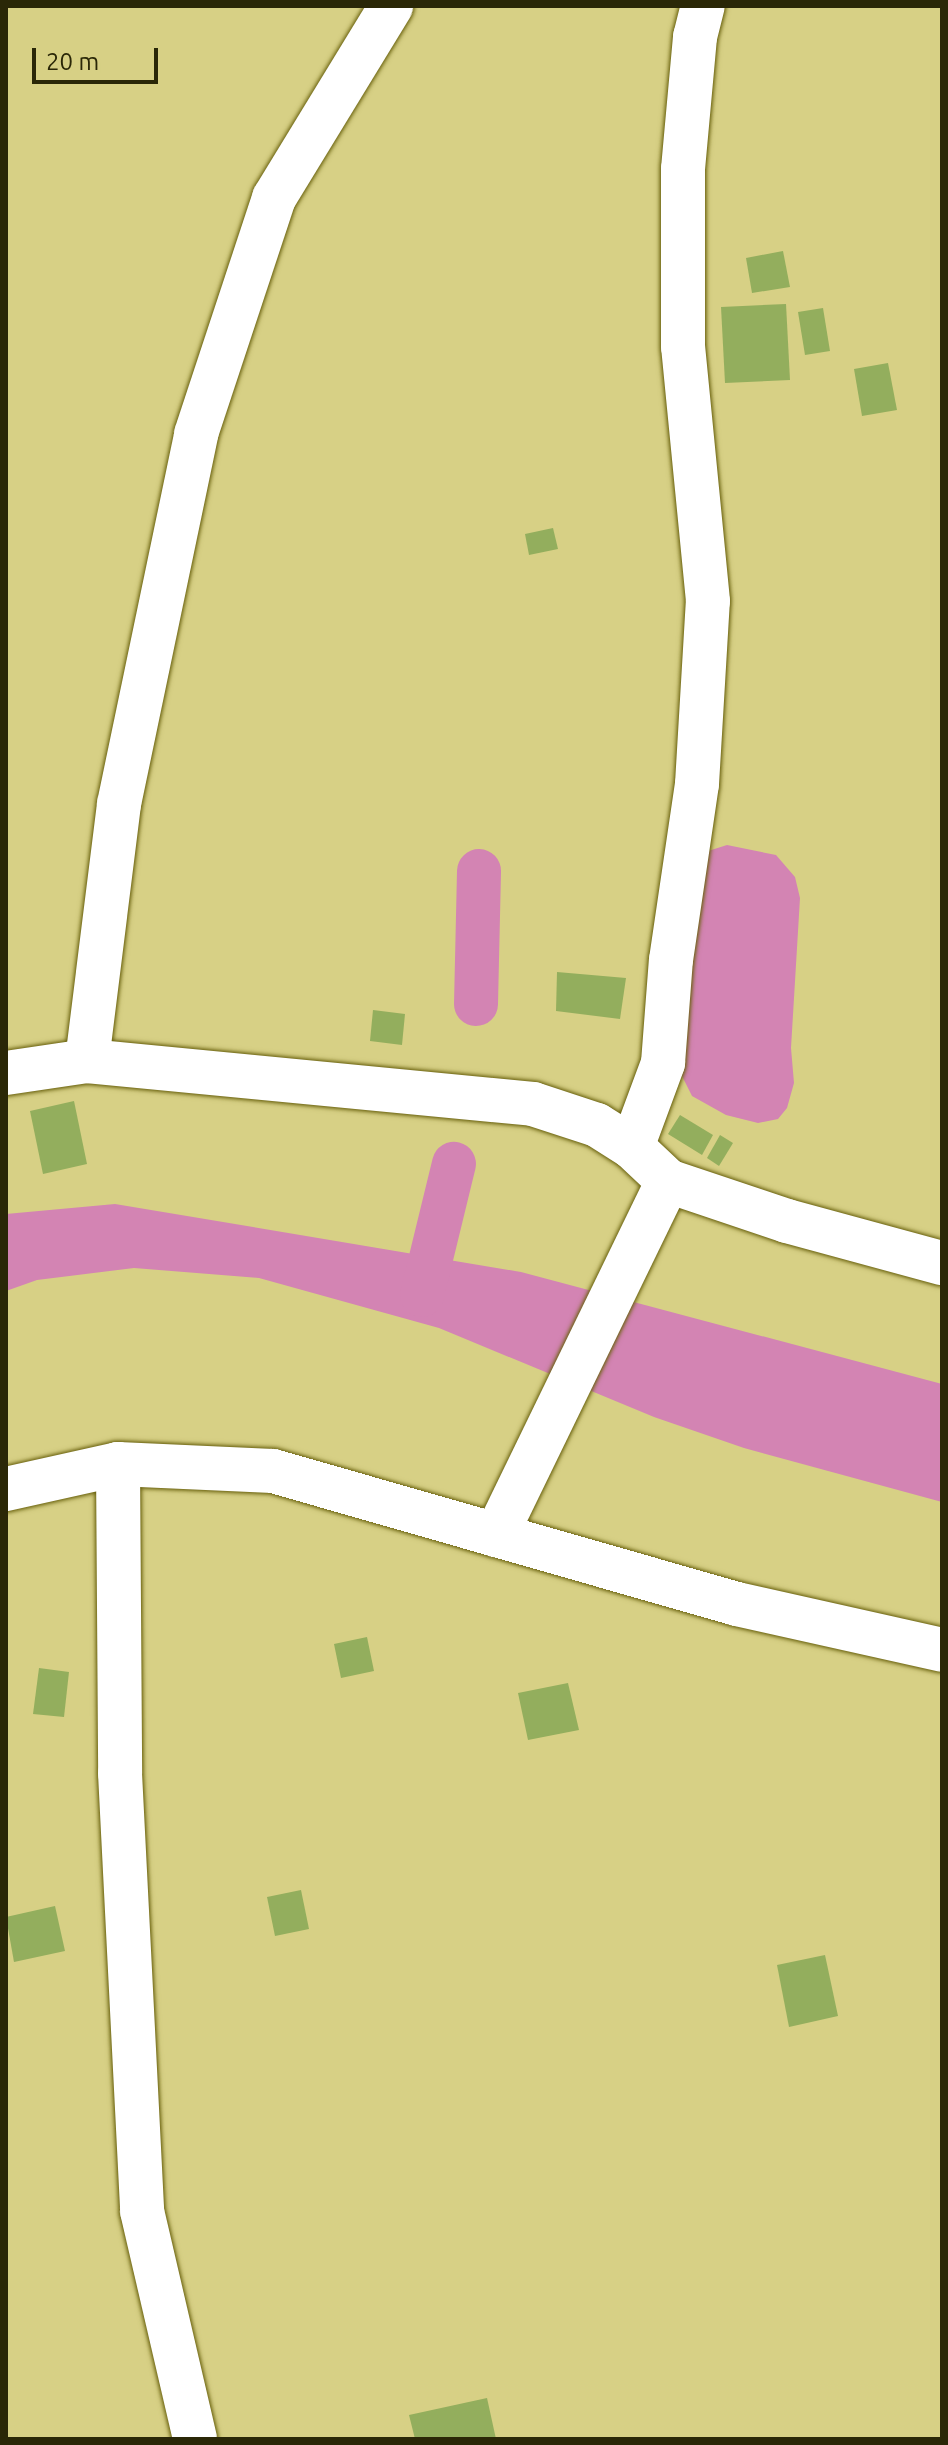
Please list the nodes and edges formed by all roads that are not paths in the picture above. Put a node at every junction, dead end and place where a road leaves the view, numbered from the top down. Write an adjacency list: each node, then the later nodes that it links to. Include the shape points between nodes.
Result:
1 (391, 6): 3 (street, via 274,198 196,434 119,804)
2 (703, 6): 5 (street, via 695,37 683,169 683,347 708,601 699,754 663,1063)
3 (87, 1061): 4 (street); 5 (street, via 533,1104 597,1125)
4 (6, 1073)
5 (632, 1147): 6 (street)
6 (668, 1181): 7 (street, via 787,1221); 10 (street)
7 (942, 1263)
8 (118, 1464): 9 (street); 10 (street, via 273,1471); 12 (street, via 120,1773 142,2211)
9 (6, 1489)
10 (496, 1535): 11 (street, via 737,1604)
11 (942, 1650)
12 (195, 2439)

